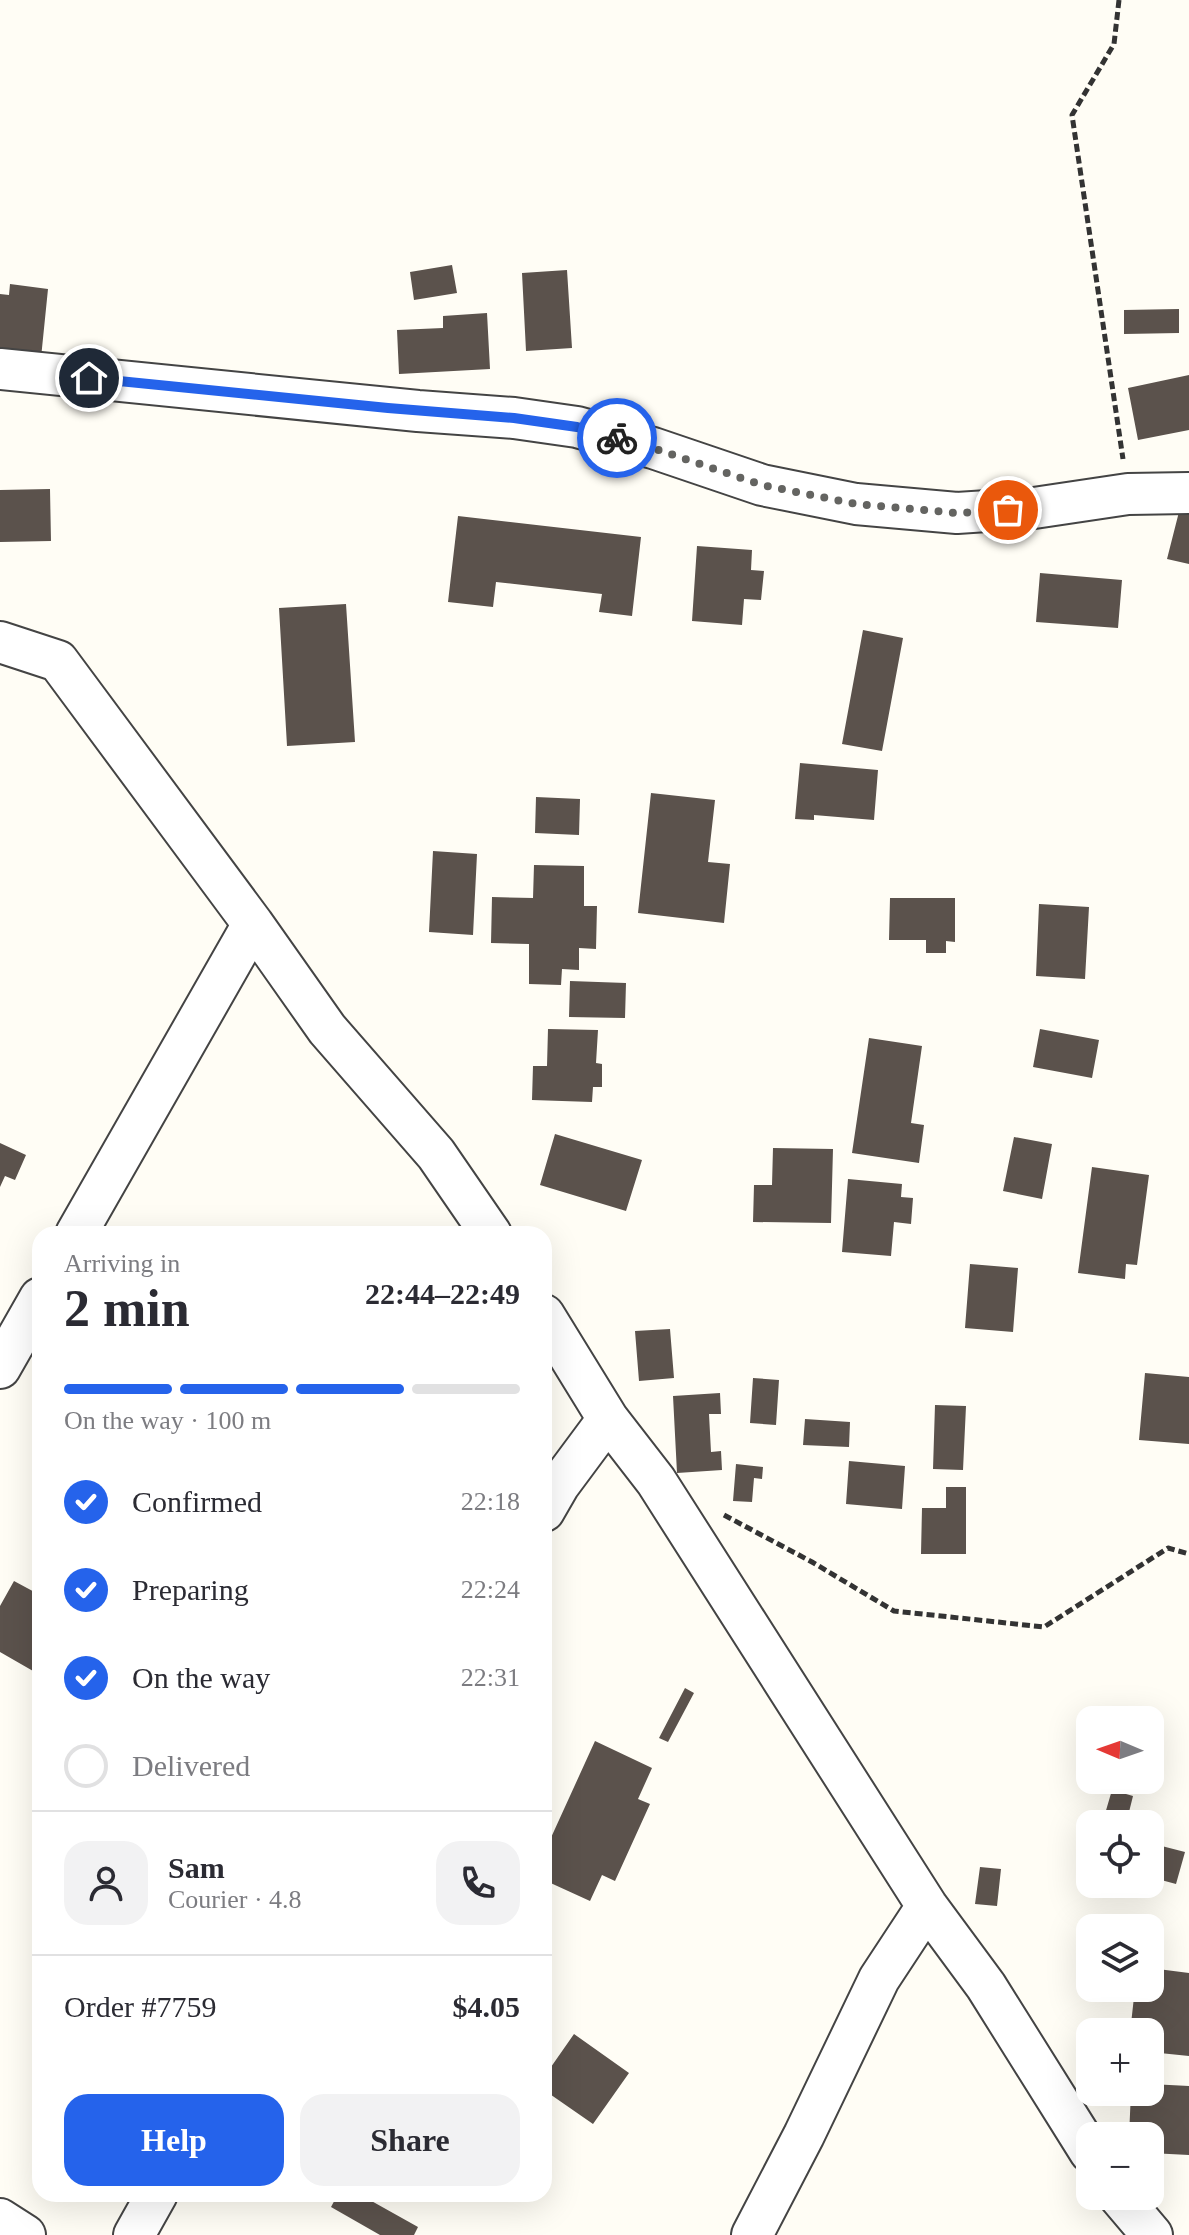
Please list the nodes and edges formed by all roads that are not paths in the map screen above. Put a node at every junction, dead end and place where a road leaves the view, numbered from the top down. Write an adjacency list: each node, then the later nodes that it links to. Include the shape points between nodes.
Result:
1 (0, 369): 2 (street, via 577,427 762,485 856,504 957,513 1128,494)
2 (1189, 493)
3 (0, 642): 4 (street, via 58,661)
4 (253, 924): 5 (street); 6 (street, via 327,1029 436,1154)
5 (81, 1226)
6 (486, 1226)
7 (32, 1312): 9 (street)
8 (552, 1328): 10 (street)
9 (0, 1368)
10 (608, 1419): 11 (street); 12 (street, via 656,1481)
11 (552, 1497)
12 (927, 1906): 13 (street, via 986,1986); 19 (street, via 879,1979)
13 (1076, 2130)
14 (153, 2202): 18 (street)
15 (1131, 2210): 20 (street)
16 (0, 2219): 17 (street)
17 (25, 2235)
18 (134, 2235)
19 (752, 2235)
20 (1152, 2235)

